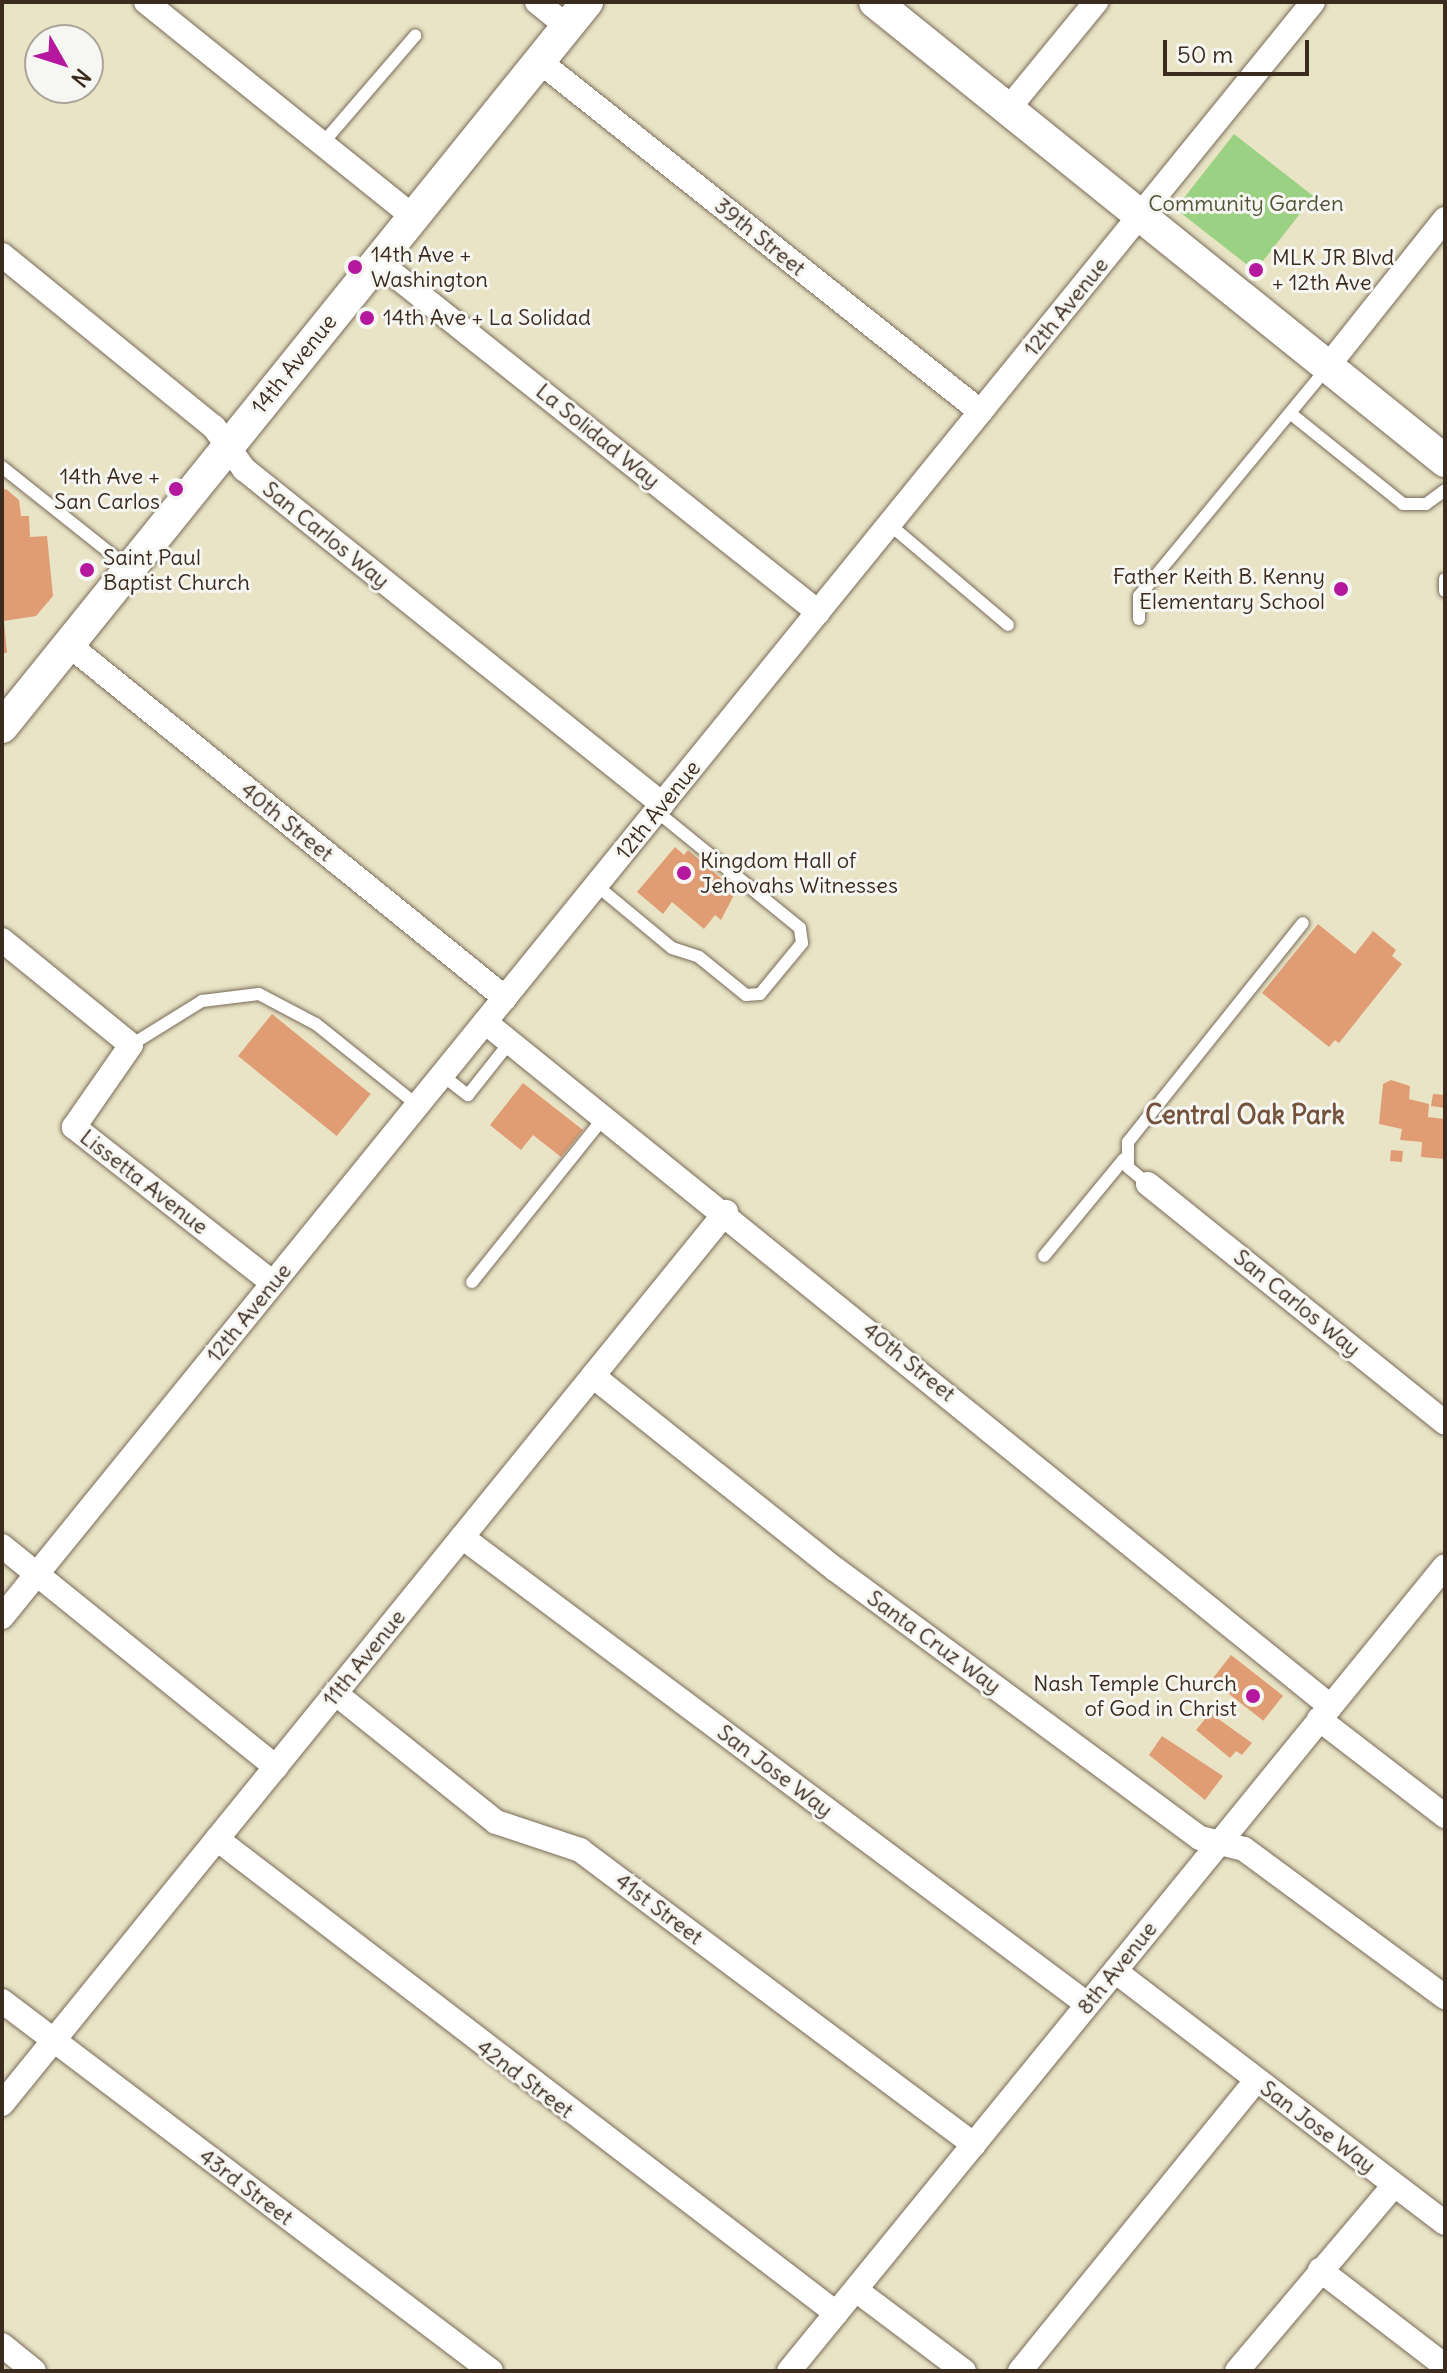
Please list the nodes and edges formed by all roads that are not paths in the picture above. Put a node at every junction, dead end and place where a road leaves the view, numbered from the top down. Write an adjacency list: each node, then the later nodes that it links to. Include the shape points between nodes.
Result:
1 (146, 2): 10 (street)
2 (537, 2): 6 (street)
3 (875, 2): 9 (street)
4 (1096, 2): 9 (street)
5 (1313, 2): 11 (street, 12th Avenue)
6 (577, 14): 8 (street, 14th Avenue)
7 (415, 36): 10 (lane)
8 (539, 61): 12 (street, 14th Avenue); 17 (street, 39th Street)
9 (1008, 109): 11 (street)
10 (322, 144): 12 (street)
11 (1140, 215): 16 (street); 17 (street, 12th Avenue)
12 (413, 217): 15 (street, 14th Avenue)
13 (1445, 219): 16 (street)
14 (2, 255): 19 (street, San Carlos Way, via 214,427)
15 (377, 261): 19 (street, 14th Avenue); 27 (street, La Solidad Way)
16 (1328, 366): 18 (lane); 20 (street)
17 (981, 412): 23 (street, 12th Avenue)
18 (1290, 413): 22 (lane, via 1403,504 1426,504); 28 (lane, via 1139,596)
19 (226, 448): 24 (street, 14th Avenue); 32 (street, San Carlos Way, via 244,469)
20 (1445, 461)
21 (2, 467): 24 (lane)
22 (1445, 490)
23 (889, 524): 27 (street, 12th Avenue); 29 (lane)
24 (129, 568): 30 (street, 14th Avenue)
25 (1445, 579): 26 (lane)
26 (1445, 591)
27 (818, 612): 32 (street, 12th Avenue)
28 (1139, 619)
29 (1008, 625)
30 (69, 645): 31 (street, 14th Avenue); 36 (street, 40th Street)
31 (2, 727)
32 (659, 807): 33 (street, 12th Avenue); 33 (lane, via 800,928 802,943 760,994 746,995 699,957 672,948)
33 (596, 885): 36 (street, 12th Avenue)
34 (1303, 923): 43 (lane, via 1128,1142)
35 (2, 940): 39 (street)
36 (505, 998): 37 (street, 12th Avenue)
37 (485, 1022): 38 (street, 40th Street); 40 (street, 12th Avenue)
38 (510, 1042): 40 (lane, via 468,1095); 42 (street, 40th Street)
39 (131, 1045): 41 (lane, via 202,1001 259,994 316,1024); 48 (street, Lissetta Avenue, via 74,1127)
40 (442, 1075): 41 (street, 12th Avenue)
41 (417, 1105): 48 (street, 12th Avenue)
42 (604, 1117): 45 (street, 40th Street); 47 (lane)
43 (1124, 1159): 44 (lane); 46 (lane)
44 (1148, 1184): 50 (street, San Carlos Way)
45 (726, 1212): 49 (street, 11th Avenue); 57 (street, 40th Street)
46 (1044, 1256)
47 (472, 1282)
48 (273, 1283): 54 (street, 12th Avenue)
49 (593, 1376): 51 (street, 11th Avenue); 61 (street, Santa Cruz Way, via 873,1597 1200,1838)
50 (1445, 1423)
51 (462, 1537): 56 (street, 11th Avenue); 65 (street, San Jose Way)
52 (2, 1546): 54 (street)
53 (1445, 1566): 57 (street, 8th Avenue)
54 (37, 1574): 55 (street, 12th Avenue); 58 (street)
55 (2, 1617)
56 (335, 1693): 58 (street, 11th Avenue); 69 (street, 41st Street, via 496,1822 580,1850)
57 (1325, 1713): 59 (street, 40th Street); 61 (street, 8th Avenue)
58 (276, 1767): 60 (street, 11th Avenue)
59 (1445, 1816)
60 (217, 1839): 66 (street, 11th Avenue); 74 (street, 42nd Street)
61 (1221, 1842): 62 (street, 8th Avenue); 63 (street, Santa Cruz Way, via 1244,1849)
62 (1115, 1971): 65 (street, 8th Avenue); 67 (street, San Jose Way)
63 (1445, 1997)
64 (2, 2001): 66 (street, 43rd Street)
65 (1087, 2004): 69 (street, 8th Avenue)
66 (53, 2042): 68 (street, 11th Avenue); 78 (street, 43rd Street)
67 (1256, 2081): 70 (street, San Jose Way); 81 (street)
68 (2, 2104)
69 (974, 2145): 73 (street, 8th Avenue)
70 (1394, 2185): 71 (street, San Jose Way); 72 (street)
71 (1445, 2223)
72 (1320, 2270): 76 (street); 82 (street)
73 (856, 2290): 74 (street, 8th Avenue); 80 (street)
74 (836, 2313): 79 (street, 8th Avenue)
75 (2, 2345): 77 (street)
76 (1445, 2366)
77 (34, 2371)
78 (491, 2371)
79 (789, 2371)
80 (964, 2371)
81 (1020, 2371)
82 (1237, 2371)

